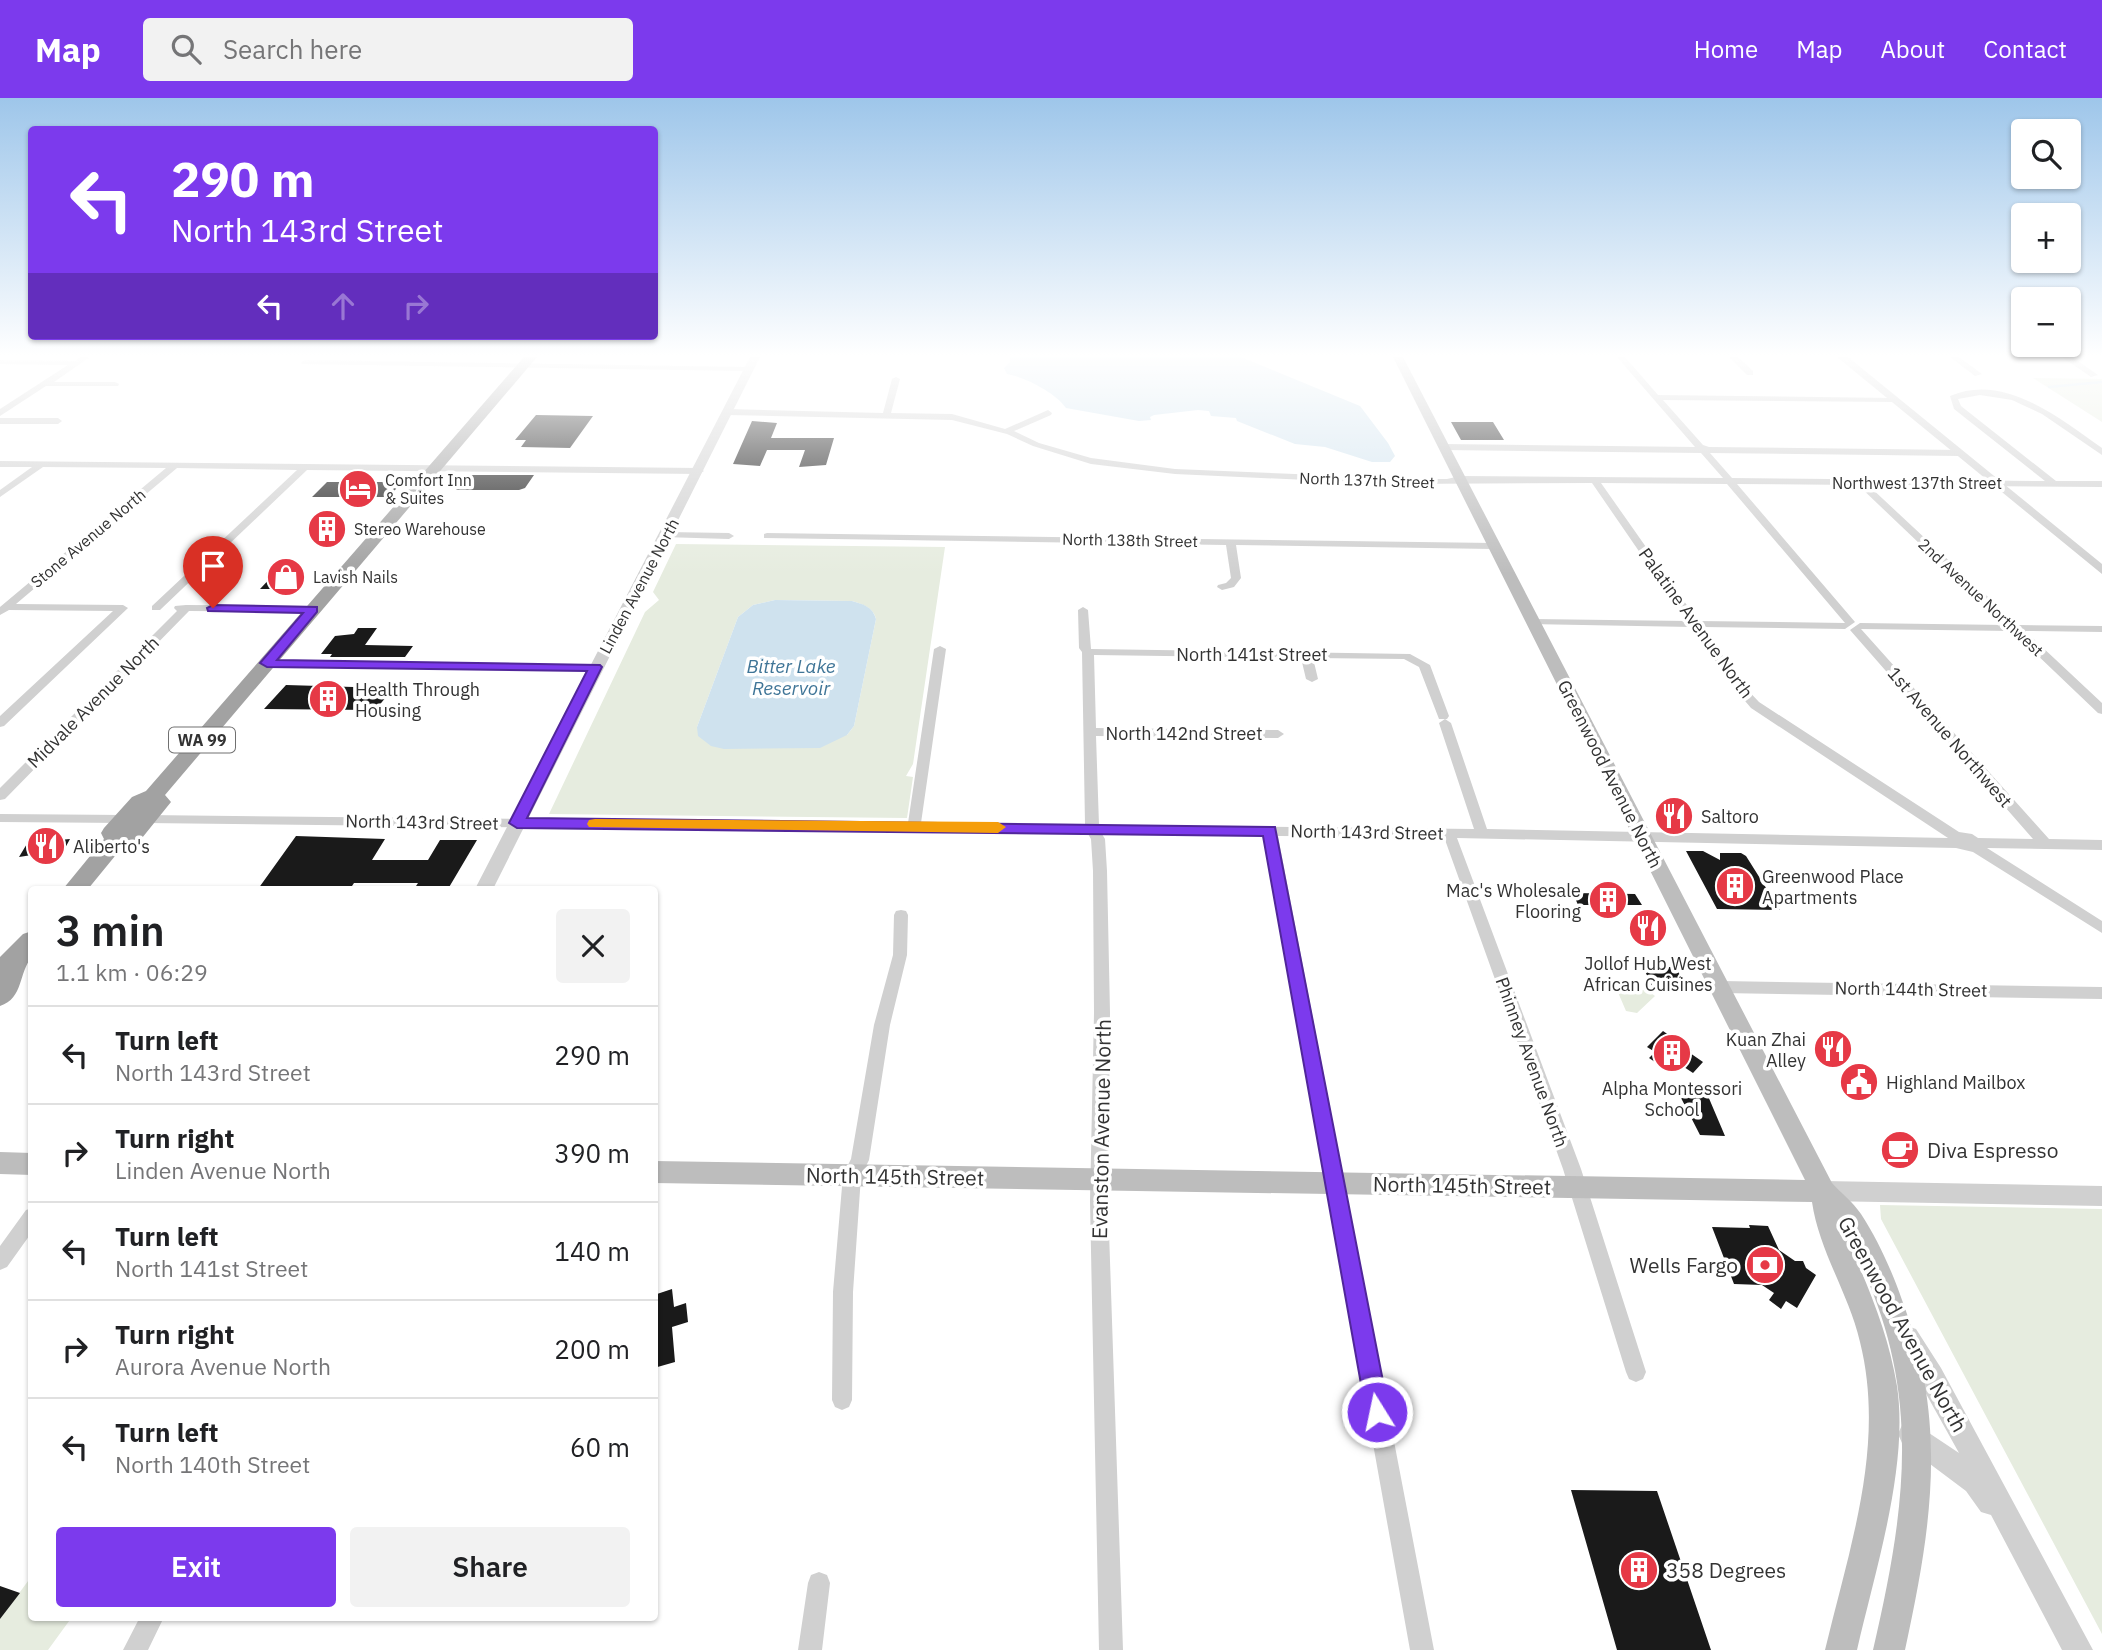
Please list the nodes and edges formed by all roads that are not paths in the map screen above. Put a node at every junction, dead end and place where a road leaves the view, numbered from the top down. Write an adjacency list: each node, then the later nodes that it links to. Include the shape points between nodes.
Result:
1 (469, 429): 17 (highway, WA 99)
2 (719, 429): 18 (street, Linden Avenue North)
3 (1435, 429): 9 (main road, Greenwood Avenue North)
4 (1685, 429): 10 (street, 1st Avenue Northwest)
5 (1930, 429): 12 (street)
6 (1985, 429): 23 (street)
7 (2070, 429): 11 (street)
8 (1007, 430): 19 (street, North 137th Street, via 1055,450 1132,470 1367,481)
9 (1444, 447): 10 (street); 19 (main road, Greenwood Avenue North)
10 (1702, 450): 12 (street); 21 (street, 1st Avenue Northwest)
11 (2102, 452)
12 (1959, 453): 24 (street)
13 (0, 464): 14 (street)
14 (42, 464): 15 (street); 26 (street)
15 (176, 465): 16 (street); 35 (street, Stone Avenue North)
16 (306, 466): 17 (street); 34 (street, Midvale Avenue North, via 156,608)
17 (436, 467): 18 (street); 36 (highway, WA 99)
18 (699, 471): 27 (street, Linden Avenue North)
19 (1460, 479): 20 (street, North 137th Street); 31 (main road, Greenwood Avenue North)
20 (1595, 481): 21 (street, North 137th Street); 39 (street, Palatine Avenue North)
21 (1731, 482): 22 (street, Northwest 137th Street); 40 (street, 1st Avenue Northwest)
22 (1861, 483): 24 (street, Northwest 137th Street); 41 (street, 2nd Avenue Northwest)
23 (2053, 483): 24 (street, Northwest 137th Street); 25 (street, Northwest 137th Street)
24 (1997, 484): 32 (street)
25 (2102, 484)
26 (0, 494)
27 (666, 535): 28 (street); 47 (street, Linden Avenue North)
28 (729, 536)
29 (767, 536): 30 (street, North 138th Street)
30 (1230, 542): 31 (street, North 138th Street); 33 (street, via 1236,578)
31 (1493, 546): 38 (main road, Greenwood Avenue North)
32 (2102, 570)
33 (1222, 587)
34 (186, 608): 36 (street); 53 (street, Midvale Avenue North)
35 (3, 609): 50 (street, via 123,608)
36 (313, 609): 46 (highway, WA 99)
37 (1083, 610): 44 (street, Evanston Avenue North)
38 (1532, 622): 39 (street); 62 (main road, Greenwood Avenue North)
39 (1694, 624): 40 (street); 63 (street, Palatine Avenue North, via 1755,705)
40 (1853, 626): 41 (street); 64 (street, 1st Avenue Northwest)
41 (2014, 628): 42 (street); 49 (street, 2nd Avenue Northwest)
42 (2102, 629)
43 (940, 649): 57 (street)
44 (1088, 652): 45 (street, North 141st Street); 51 (street, Evanston Avenue North)
45 (1306, 654): 48 (street); 61 (street, North 141st Street, via 1399,654 1424,665)
46 (267, 663): 47 (street); 56 (highway, WA 99, via 153,796 160,802)
47 (595, 667): 55 (street, Linden Avenue North)
48 (1312, 679)
49 (2102, 710)
50 (0, 723)
51 (1090, 732): 52 (street, North 142nd Street); 58 (street, Evanston Avenue North)
52 (1278, 734)
53 (0, 796)
54 (0, 818): 56 (street, North 143rd Street)
55 (517, 823): 56 (street, North 143rd Street); 57 (street, North 143rd Street); 68 (street, Linden Avenue North)
56 (129, 826): 67 (highway, WA 99)
57 (914, 826): 58 (street, North 143rd Street)
58 (1093, 829): 59 (street, North 143rd Street); 79 (street, Evanston Avenue North, via 1100,870)
59 (1270, 831): 60 (street, North 143rd Street); 80 (street)
60 (1449, 833): 61 (street, North 143rd Street); 81 (street, Phinney Avenue North)
61 (1482, 833): 62 (street, North 143rd Street)
62 (1642, 835): 63 (street, North 143rd Street); 72 (main road, Greenwood Avenue North)
63 (1957, 840): 65 (street, via 1968,838)
64 (2045, 844): 65 (street); 66 (street)
65 (1974, 845): 70 (street)
66 (2102, 845)
67 (78, 886)
68 (486, 886)
69 (901, 915): 78 (street, via 900,955 882,1025 860,1160)
70 (2102, 928)
71 (16, 956): 74 (highway, via 8,987)
72 (1721, 987): 73 (street, North 144th Street); 82 (main road, Greenwood Avenue North)
73 (2102, 993)
74 (0, 996)
75 (0, 1163): 76 (main road)
76 (28, 1164)
77 (658, 1172): 78 (main road, North 145th Street)
78 (852, 1175): 79 (main road, North 145th Street); 89 (street, via 843,1292)
79 (1101, 1179): 80 (main road, North 145th Street); 96 (street, Evanston Avenue North)
80 (1335, 1184): 81 (main road, North 145th Street); 97 (street)
81 (1577, 1187): 82 (main road, North 145th Street); 87 (street, Phinney Avenue North)
82 (1823, 1191): 83 (street, North 145th Street); 86 (main road, Greenwood Avenue North, via 1851,1220); 88 (main road, Greenwood Avenue North, via 1828,1225 1865,1309)
83 (2102, 1196)
84 (28, 1222): 85 (street)
85 (0, 1261)
86 (1899, 1327): 90 (main road, via 1913,1379); 91 (street, Greenwood Avenue North, via 1932,1377)
87 (1636, 1372)
88 (1883, 1388): 90 (street, Greenwood Avenue North, via 1895,1418); 98 (main road, via 1884,1451 1879,1485)
89 (842, 1400)
90 (1920, 1440): 91 (street, Greenwood Avenue North, via 1975,1482); 99 (main road, via 1916,1519)
91 (2017, 1534): 100 (street, Greenwood Avenue North)
92 (819, 1583): 95 (street)
93 (150, 1621): 94 (street)
94 (135, 1650)
95 (810, 1650)
96 (1111, 1650)
97 (1422, 1650)
98 (1841, 1650)
99 (1889, 1650)
100 (2078, 1650)

